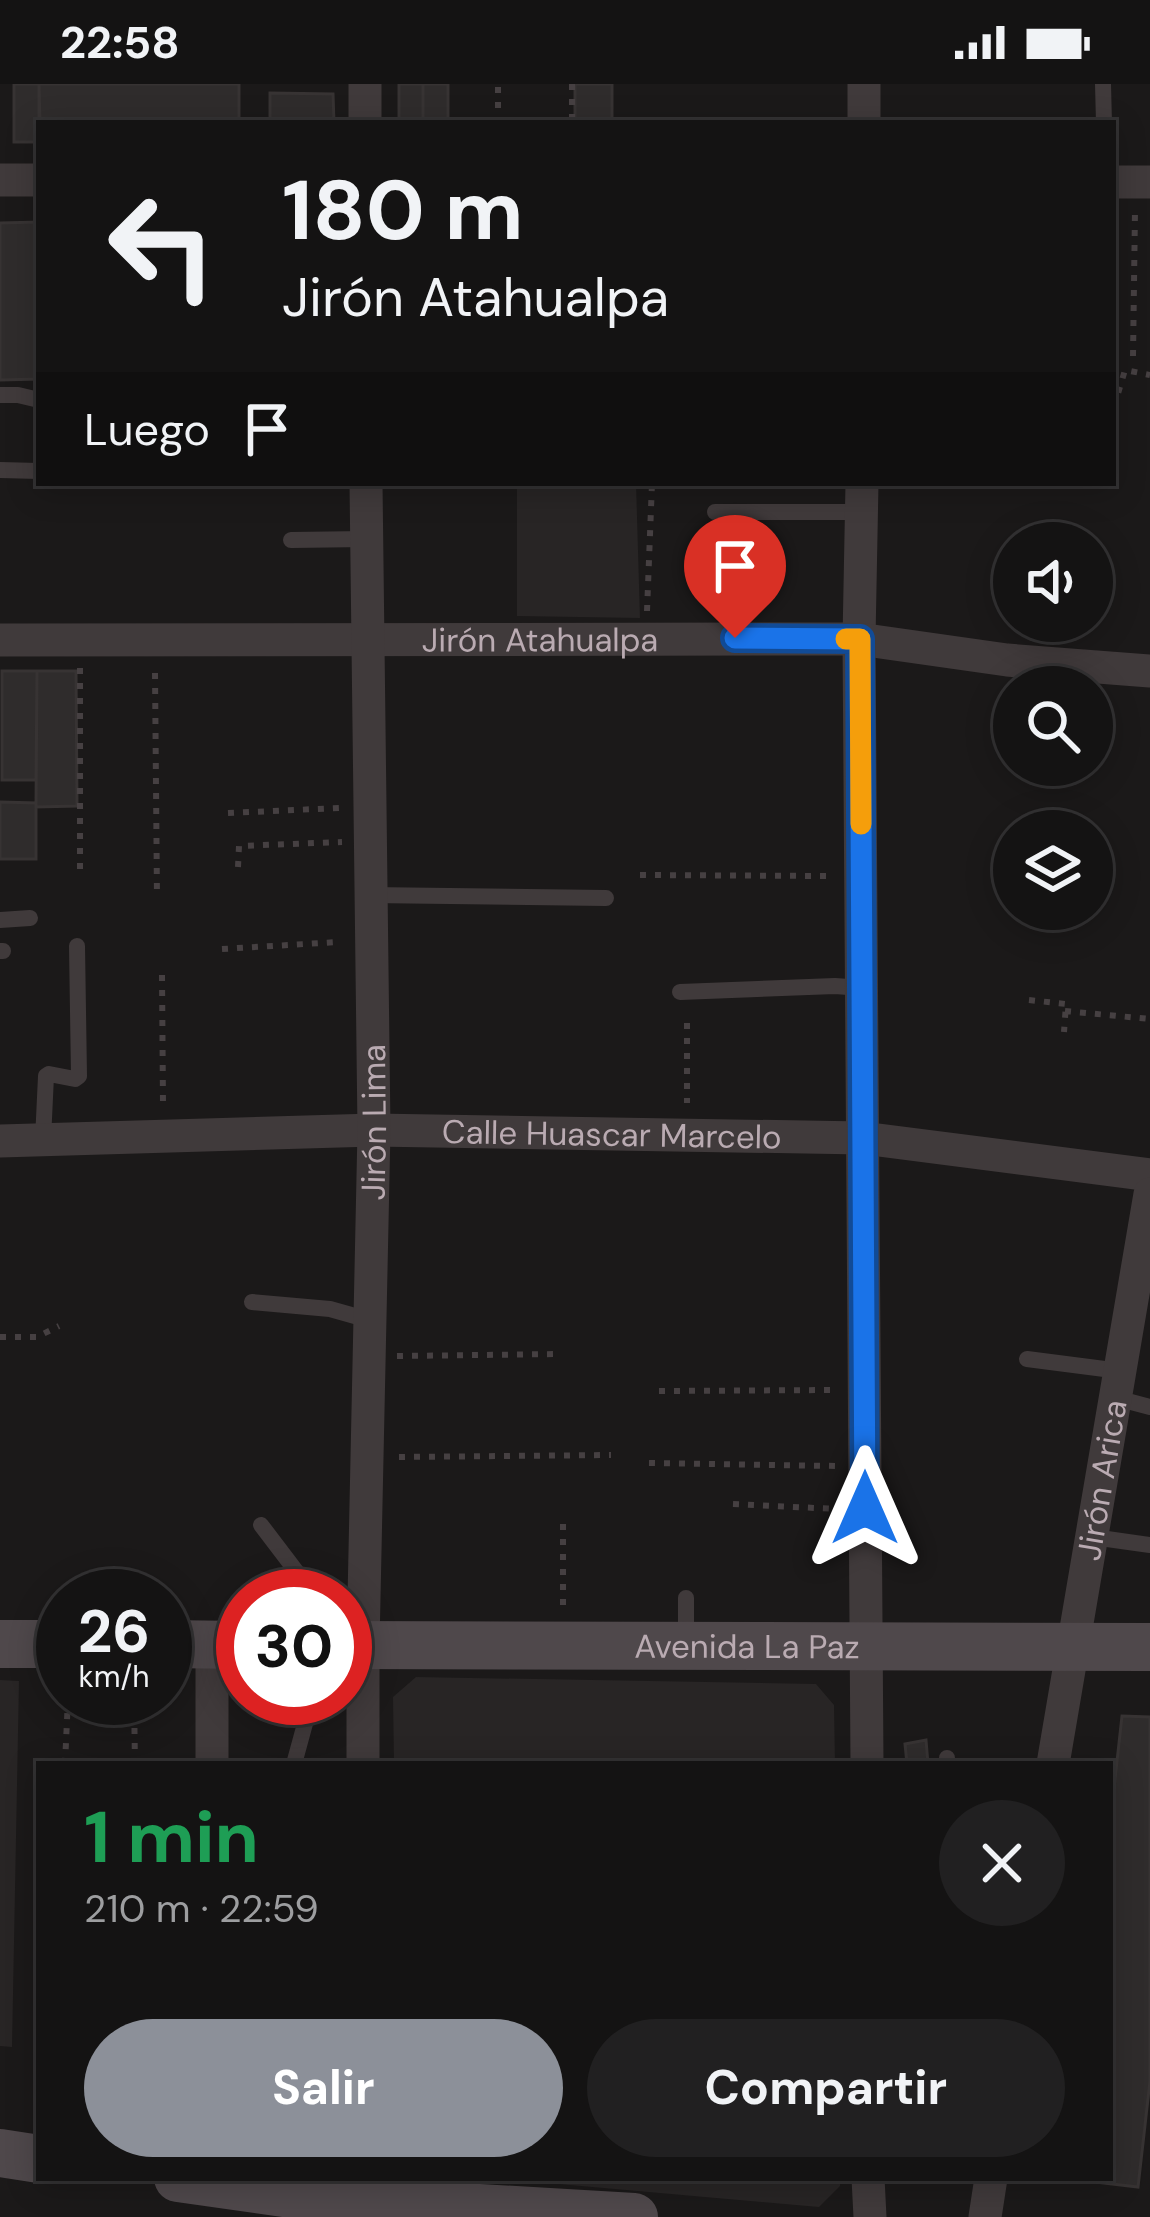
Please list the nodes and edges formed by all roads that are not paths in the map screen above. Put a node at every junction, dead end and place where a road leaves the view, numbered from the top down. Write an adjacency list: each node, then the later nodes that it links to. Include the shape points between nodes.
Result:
1 (365, 84): 4 (street)
2 (864, 84): 5 (street)
3 (1103, 84): 6 (lane)
4 (365, 120)
5 (864, 120)
6 (1104, 120)
7 (0, 180): 8 (street)
8 (36, 180)
9 (0, 395): 10 (lane)
10 (36, 399)
11 (0, 470): 12 (lane)
12 (36, 471)
13 (366, 486): 16 (street, Jirón Lima)
14 (861, 497): 15 (lane); 19 (street)
15 (715, 512)
16 (366, 539): 17 (lane); 18 (street, Jirón Lima)
17 (291, 540)
18 (366, 639): 19 (street, Jirón Atahualpa); 20 (street, Jirón Atahualpa); 22 (street, Jirón Lima)
19 (860, 639): 21 (street, Jirón Atahualpa); 27 (street)
20 (0, 640)
21 (1150, 671)
22 (369, 895): 23 (lane); 29 (street, Jirón Lima)
23 (605, 898)
24 (30, 918): 25 (lane)
25 (0, 920)
26 (77, 946): 31 (lane, via 79,1076 46,1076)
27 (862, 988): 28 (lane); 30 (street)
28 (680, 992)
29 (374, 1130): 30 (street, Calle Huascar Marcelo); 31 (street, Calle Huascar Marcelo); 36 (street, Jirón Lima)
30 (862, 1138): 33 (street, Calle Huascar Marcelo); 51 (street)
31 (43, 1140): 32 (street, Calle Huascar Marcelo)
32 (0, 1141)
33 (1150, 1174)
34 (1150, 1194): 38 (street, Jirón Arica)
35 (252, 1302): 36 (lane)
36 (370, 1320): 44 (street, Jirón Lima)
37 (1027, 1359): 38 (lane)
38 (1118, 1385): 39 (lane); 41 (street, Jirón Arica)
39 (1150, 1407)
40 (261, 1525): 43 (lane)
41 (1093, 1537): 42 (lane); 52 (street, Jirón Arica)
42 (1150, 1546)
43 (294, 1569)
44 (359, 1569)
45 (686, 1598): 50 (lane)
46 (0, 1644): 47 (street)
47 (36, 1644)
48 (372, 1644): 50 (street, Avenida La Paz)
49 (207, 1645): 56 (street)
50 (686, 1646): 51 (street, Avenida La Paz)
51 (866, 1646): 52 (street, Avenida La Paz); 59 (street)
52 (1073, 1647): 53 (street, Avenida La Paz); 60 (street, Jirón Arica)
53 (1150, 1647)
54 (305, 1725): 57 (lane)
55 (360, 1725): 58 (street, Jirón Lima)
56 (212, 1761)
57 (295, 1761)
58 (363, 1761)
59 (866, 1761)
60 (1054, 1761)
61 (0, 2153): 62 (street)
62 (36, 2159)
63 (224, 2181): 66 (street)
64 (868, 2181): 68 (street)
65 (991, 2181): 69 (street)
66 (364, 2190): 67 (street)
67 (634, 2217)
68 (870, 2217)
69 (985, 2217)

